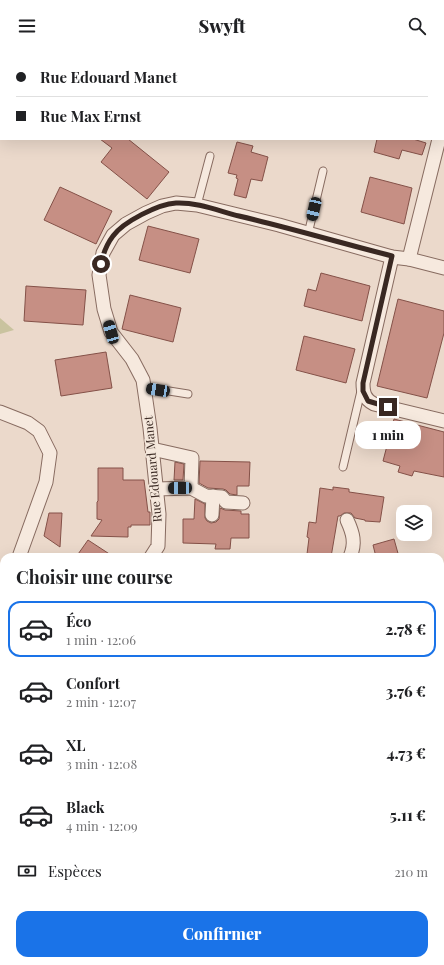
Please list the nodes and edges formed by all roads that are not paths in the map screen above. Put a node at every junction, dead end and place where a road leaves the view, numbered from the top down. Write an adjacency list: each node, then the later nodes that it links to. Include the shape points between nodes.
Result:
1 (439, 140): 7 (street)
2 (210, 156): 4 (lane)
3 (323, 172): 5 (lane)
4 (197, 205): 5 (street, Rue Edouard Manet); 10 (street, Rue Edouard Manet, via 176,203 146,213 113,235 103,253 99,275 104,309 111,332 132,359)
5 (308, 234): 6 (street, Rue Edouard Manet)
6 (392, 256): 7 (street, Rue Edouard Manet); 9 (street)
7 (409, 259): 8 (street, Rue Edouard Manet)
8 (444, 268)
9 (363, 383): 13 (street, via 365,397 374,404); 15 (lane)
10 (144, 387): 11 (lane); 14 (street, Rue Edouard Manet)
11 (188, 394)
12 (0, 412): 22 (street, via 28,423 39,431 50,453 46,482)
13 (444, 421)
14 (152, 449): 16 (street, via 192,458); 17 (street, Rue Edouard Manet)
15 (343, 467)
16 (191, 488): 17 (street); 18 (street, via 206,496)
17 (157, 489): 23 (street, Rue Edouard Manet, via 158,546)
18 (213, 496): 19 (street, via 222,497 226,502); 20 (street)
19 (243, 503)
20 (212, 515)
21 (347, 520): 24 (street, via 353,532)
22 (21, 553)
23 (154, 553)
24 (352, 553)

